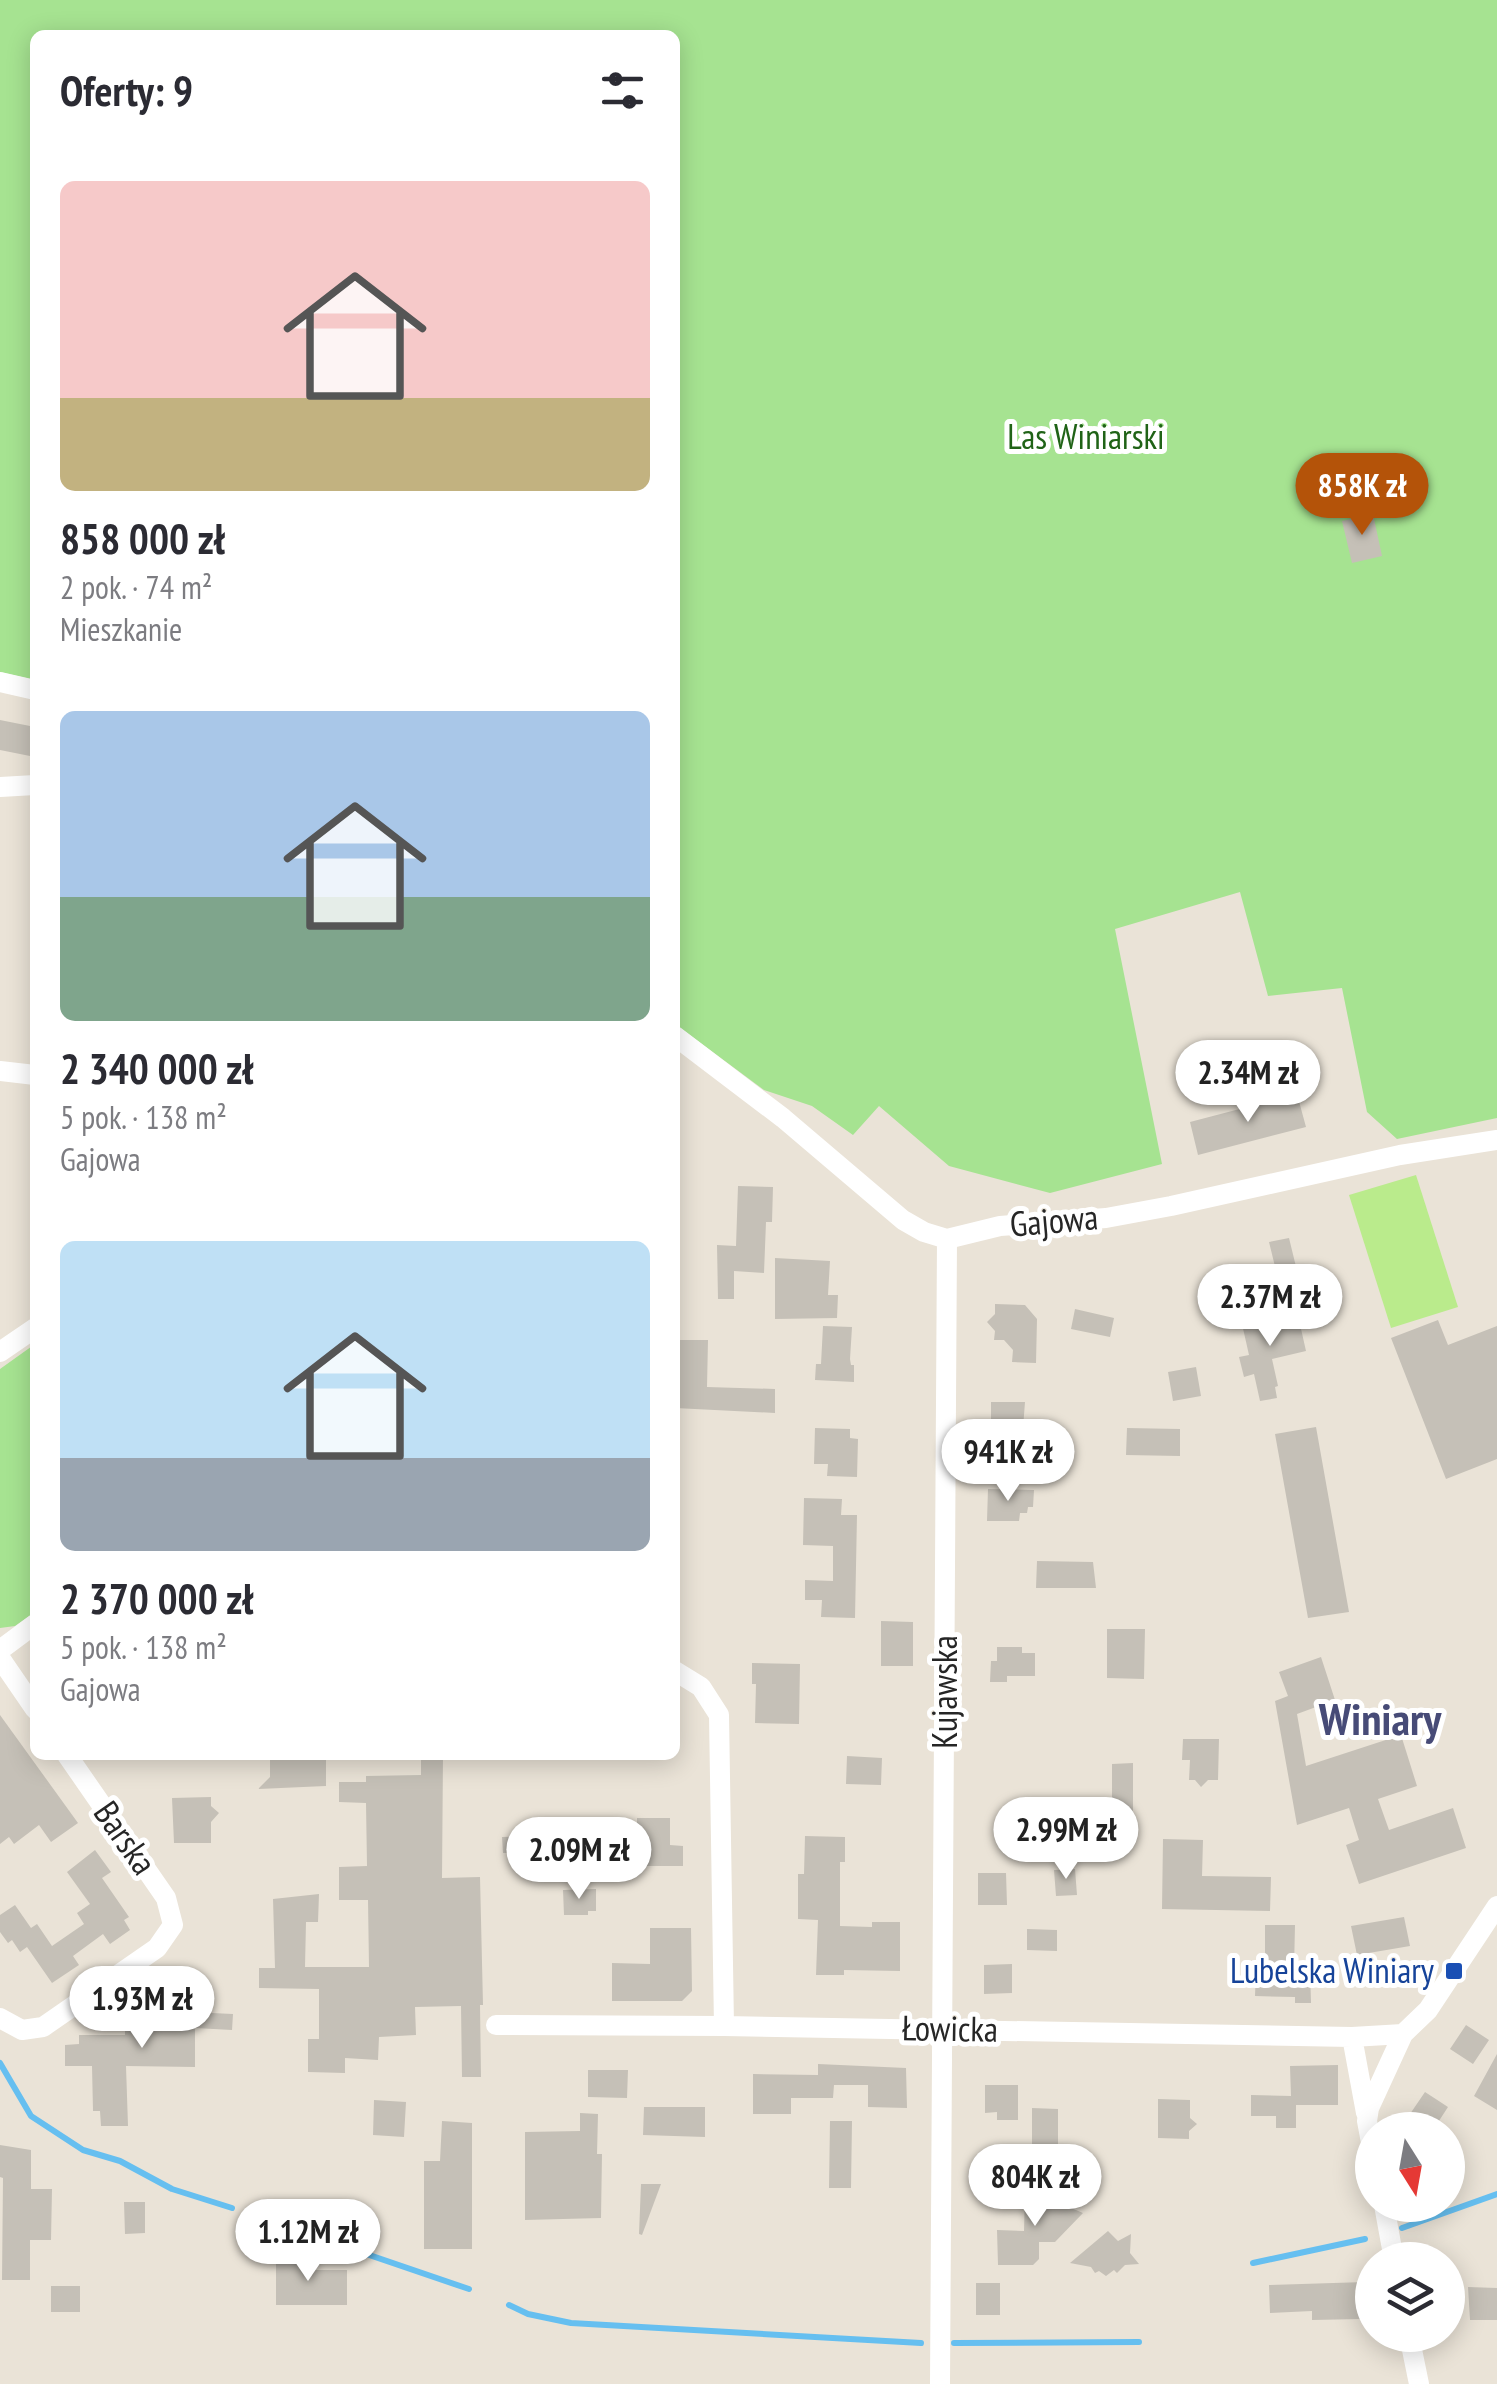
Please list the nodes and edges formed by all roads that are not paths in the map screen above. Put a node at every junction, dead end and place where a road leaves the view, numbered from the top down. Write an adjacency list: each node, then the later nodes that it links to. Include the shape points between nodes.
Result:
1 (0, 682): 2 (street)
2 (30, 689)
3 (30, 785): 4 (street)
4 (0, 787)
5 (680, 1040): 9 (street, via 903,1220)
6 (0, 1071): 7 (street)
7 (30, 1074)
8 (1497, 1140): 9 (street, Gajowa, via 1154,1209 1000,1226)
9 (946, 1239): 22 (street, Kujawska)
10 (30, 1331): 11 (street)
11 (0, 1352)
12 (30, 1628): 13 (street)
13 (0, 1650)
14 (0, 1658): 16 (street)
15 (680, 1674): 21 (street, via 701,1688 719,1715)
16 (30, 1702)
17 (70, 1760): 19 (street, Barska, via 166,1898 173,1925 157,1948 43,2026 22,2030)
18 (1497, 1906): 23 (street, via 1428,2010)
19 (0, 2018)
20 (496, 2026): 21 (street, Łowicka)
21 (724, 2026): 22 (street, Łowicka)
22 (942, 2029): 24 (street, Łowicka); 28 (street, Kujawska)
23 (1403, 2034): 24 (street, Łowicka); 26 (street)
24 (1352, 2037): 25 (street)
25 (1365, 2112)
26 (1369, 2112)
27 (1412, 2352): 29 (street)
28 (940, 2384)
29 (1419, 2384)

